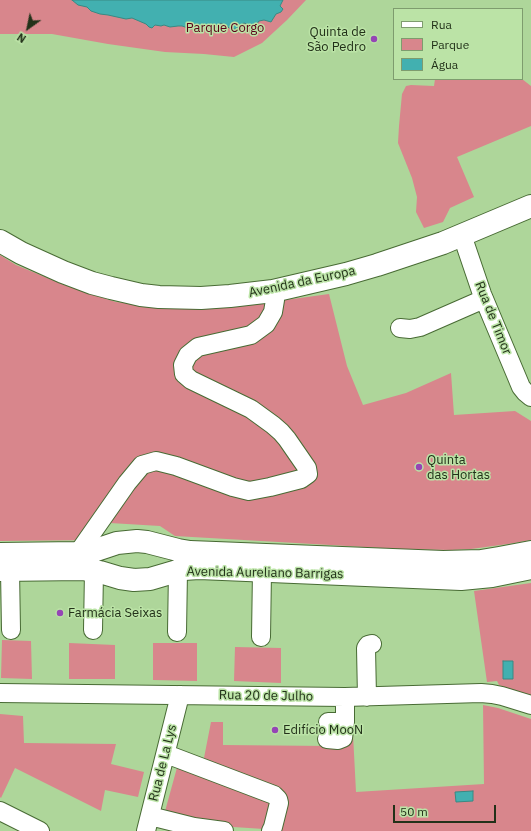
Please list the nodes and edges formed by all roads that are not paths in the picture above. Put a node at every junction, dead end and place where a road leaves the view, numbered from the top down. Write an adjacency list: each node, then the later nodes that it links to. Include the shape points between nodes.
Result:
1 (531, 198): 3 (main road, Avenida da Europa, via 331,268 292,278 238,286 180,287 108,276 85,270 49,255)
2 (531, 206): 4 (main road, Avenida da Europa)
3 (0, 230)
4 (462, 235): 6 (main road, Avenida da Europa, via 377,265); 7 (street, Rua de Timor)
5 (0, 241): 6 (main road, Avenida da Europa, via 78,278 141,295 201,298)
6 (273, 291): 12 (street, via 273,312 266,324 251,335 198,347 188,355 183,365 184,374 191,380 251,409 273,425 308,468 308,474 301,479 249,490 156,461 142,465)
7 (484, 299): 8 (street, via 420,327); 9 (street, Rua de Timor, via 519,381)
8 (400, 328)
9 (531, 397)
10 (151, 543): 11 (main road, Avenida Aureliano Barrigas, via 190,552 443,562 481,561); 12 (main road, Avenida Aureliano Barrigas, via 122,542); 17 (main road, via 114,553 111,559); 17 (main road, via 159,561 152,570)
11 (531, 552)
12 (78, 553): 13 (main road, Avenida Aureliano Barrigas)
13 (3, 565): 17 (main road, Avenida Aureliano Barrigas, via 73,569); 18 (street)
14 (531, 568): 16 (main road, Avenida Aureliano Barrigas, via 461,579)
15 (178, 571): 16 (main road, Avenida Aureliano Barrigas, via 199,568); 17 (main road, Avenida Aureliano Barrigas, via 139,580); 20 (street)
16 (262, 571): 21 (street)
17 (111, 575): 19 (street)
18 (11, 630)
19 (93, 630)
20 (177, 632)
21 (261, 637)
22 (372, 644): 26 (street, via 367,647)
23 (0, 693): 24 (street, Rua 20 de Julho)
24 (180, 695): 25 (street, Rua 20 de Julho); 29 (street, Rua de La Lys)
25 (345, 697): 26 (street, Rua 20 de Julho); 28 (street)
26 (367, 697): 27 (street, Rua 20 de Julho, via 486,694)
27 (531, 705)
28 (333, 728)
29 (166, 754): 31 (street, Rua de La Lys); 34 (street, via 274,795 279,804)
30 (0, 811): 32 (street)
31 (148, 824): 33 (street)
32 (40, 831)
33 (224, 831)
34 (271, 831)

